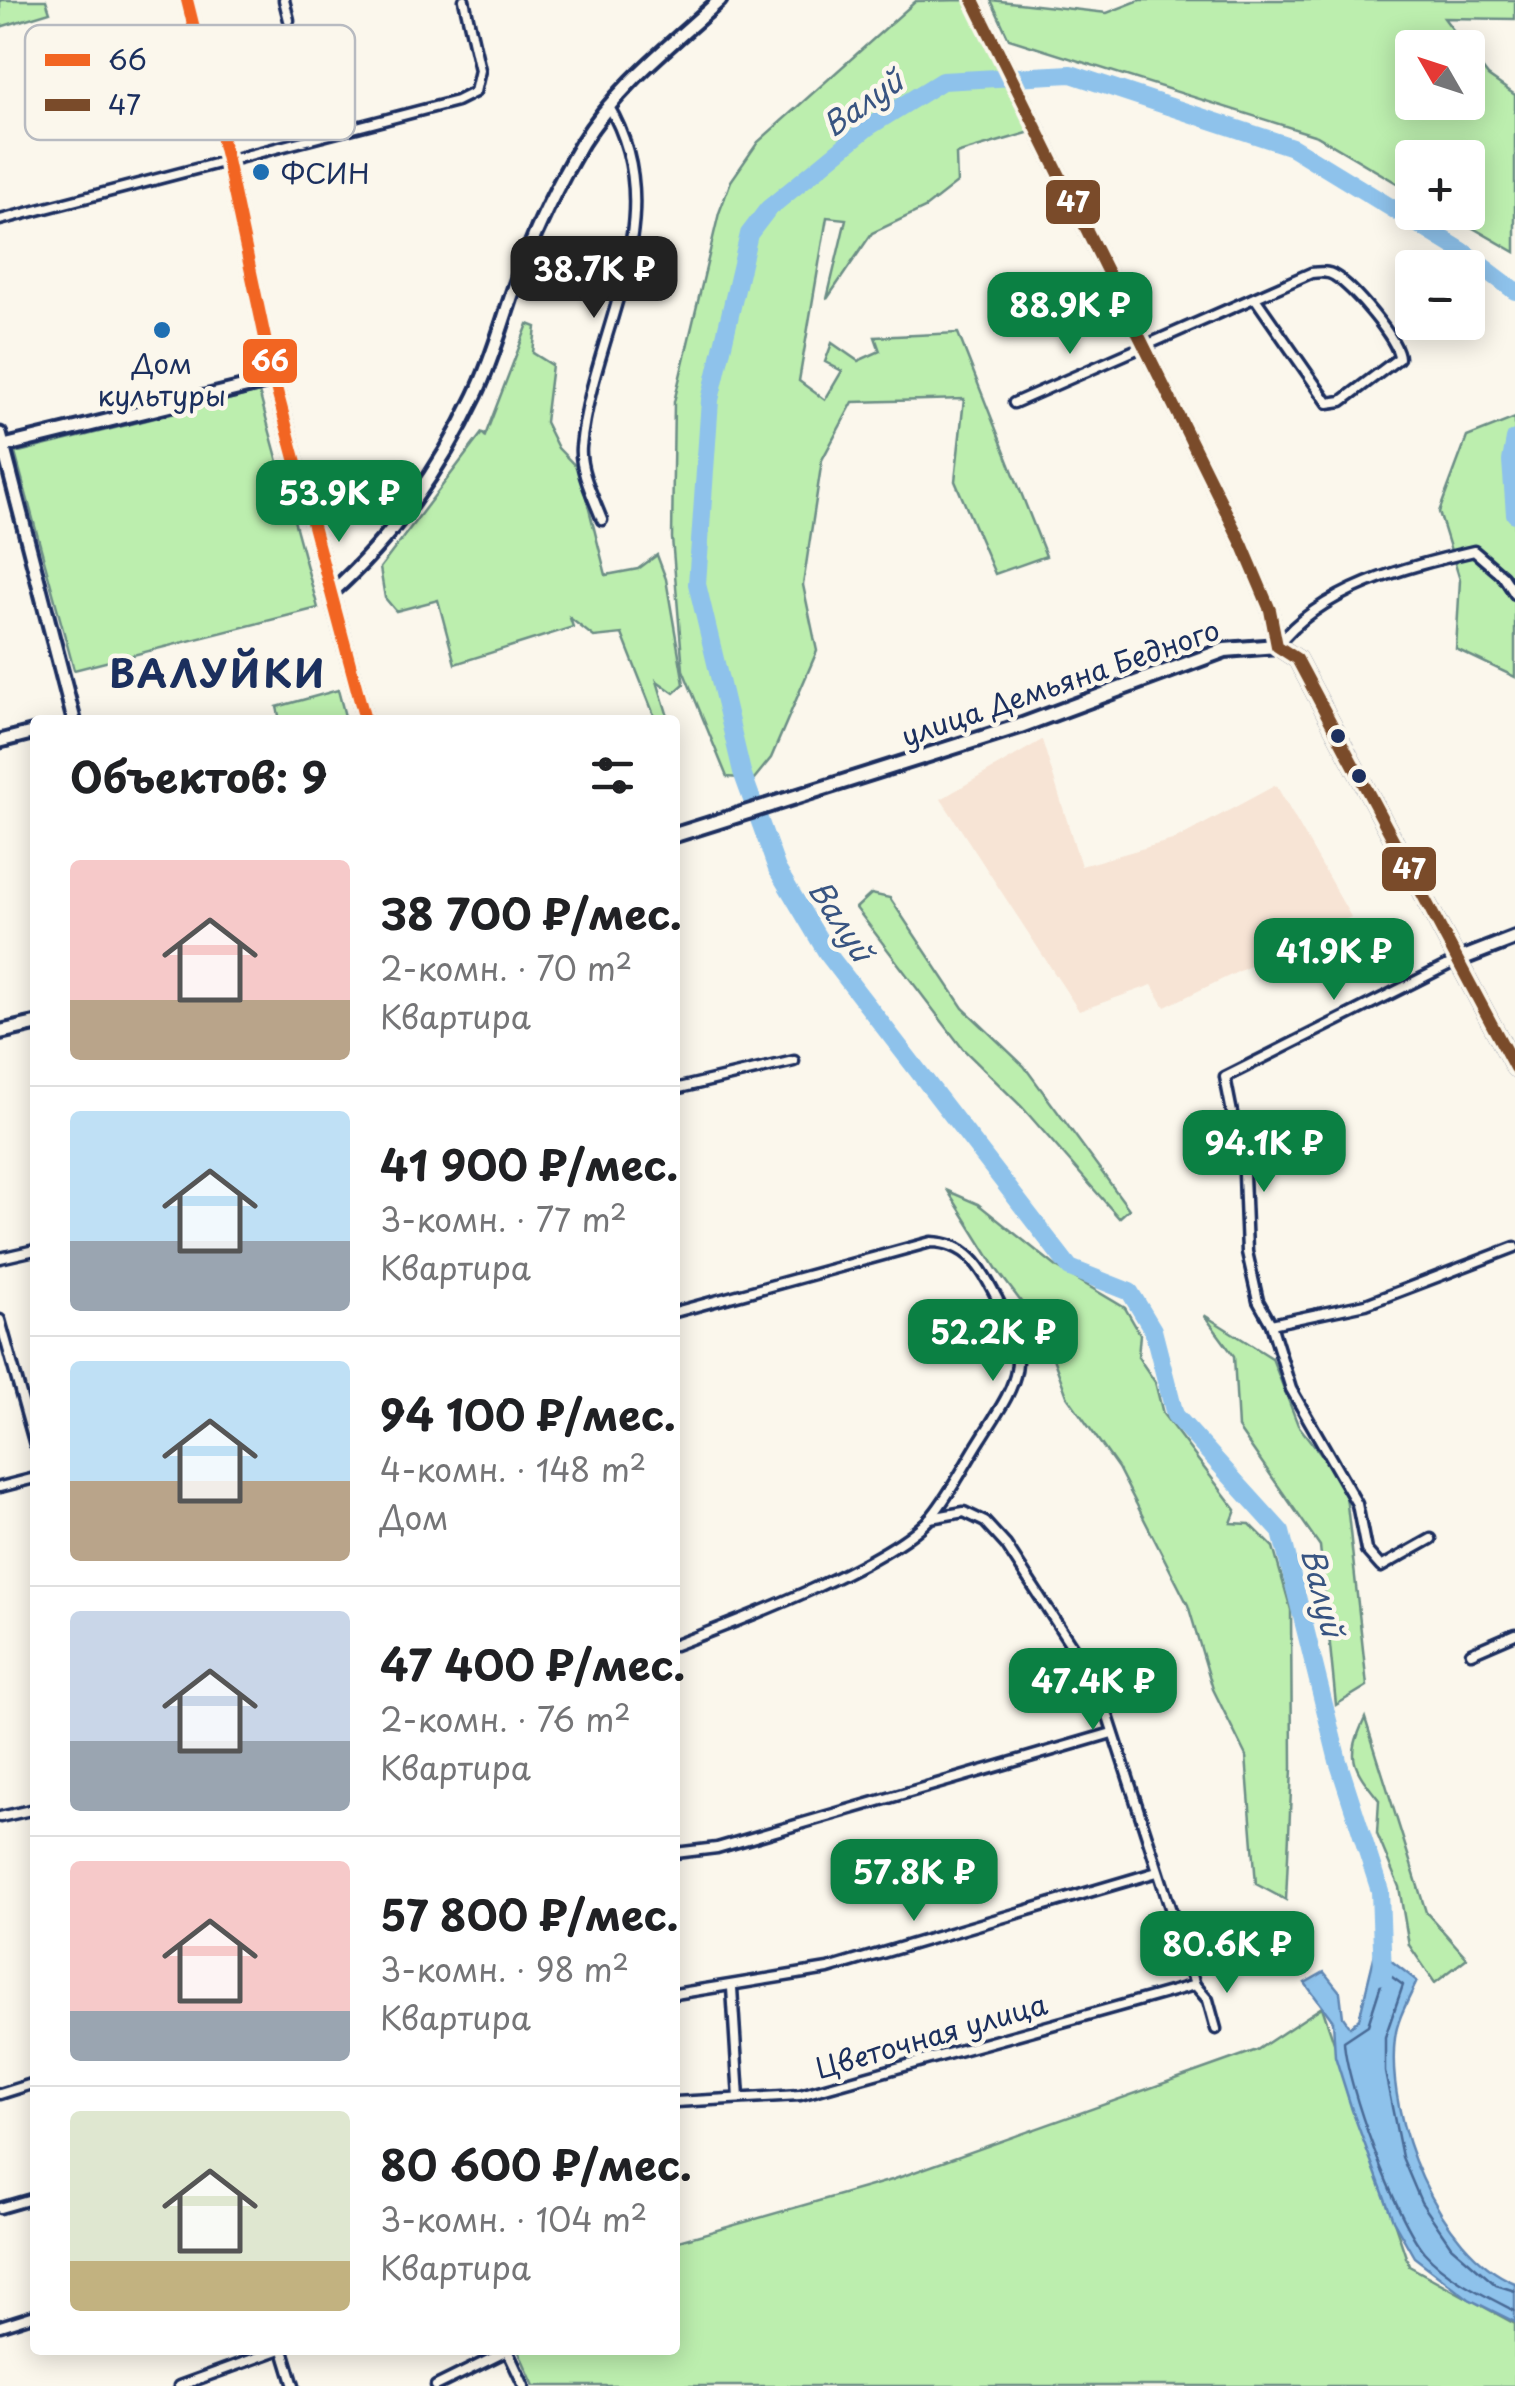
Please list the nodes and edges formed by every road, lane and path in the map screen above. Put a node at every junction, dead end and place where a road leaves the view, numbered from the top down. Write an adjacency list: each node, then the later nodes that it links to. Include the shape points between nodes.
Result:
1 (187, 0): 7 (street)
2 (284, 0): 6 (street)
3 (464, 0): 9 (street, via 480,70 475,92)
4 (720, 0): 8 (main road)
5 (973, 1): 15 (main road)
6 (289, 20)
7 (193, 25)
8 (608, 105): 19 (street, via 632,172 633,243 580,450); 20 (main road, via 548,206 450,445 375,549)
9 (355, 127)
10 (223, 140): 12 (street)
11 (306, 140): 12 (street)
12 (228, 160): 13 (street); 16 (street)
13 (0, 220)
14 (1255, 298): 14 (street, via 1311,273 1333,274 1392,337 1399,358 1342,401 1328,403); 15 (street)
15 (1142, 346): 17 (street); 22 (main road, via 1243,546)
16 (274, 380): 18 (main road); 20 (main road)
17 (1014, 403)
18 (1, 443): 23 (main road)
19 (602, 520)
20 (331, 593): 24 (main road)
21 (1515, 594): 22 (street, via 1474,551 1356,588 1294,624)
22 (1277, 646): 27 (main road, улица Демьяна Бедного, via 1225,650 1020,726); 29 (main road, via 1297,659)
23 (73, 715)
24 (364, 715)
25 (30, 733): 26 (main road)
26 (0, 741)
27 (680, 834)
28 (1515, 938): 29 (main road)
29 (1458, 960): 33 (main road); 40 (street, via 1225,1076 1244,1174 1246,1252 1258,1302)
30 (30, 1025): 31 (main road)
31 (0, 1032)
32 (794, 1061): 34 (street)
33 (1515, 1068)
34 (680, 1088)
35 (1515, 1247): 40 (street, via 1366,1304)
36 (30, 1251): 37 (street)
37 (0, 1258)
38 (680, 1311): 44 (street, via 931,1242 952,1242 972,1255 1020,1350 1018,1377)
39 (0, 1320): 41 (street)
40 (1271, 1324): 45 (street, via 1291,1388 1357,1504 1373,1562 1382,1567)
41 (30, 1427)
42 (30, 1479): 43 (street)
43 (0, 1487)
44 (930, 1518): 47 (street, via 875,1556); 49 (street, via 964,1512 985,1522 1006,1545 1099,1688)
45 (1431, 1539)
46 (1515, 1634): 48 (street)
47 (680, 1643)
48 (1470, 1653)
49 (1112, 1733): 52 (street, via 717,1848); 53 (street)
50 (30, 1810): 51 (street)
51 (0, 1816)
52 (680, 1852)
53 (1157, 1872): 54 (street); 55 (street, via 828,1969)
54 (1195, 1986): 57 (street, via 1208,2000); 60 (street, Цветочная улица, via 800,2095)
55 (732, 1988): 56 (street); 60 (street)
56 (680, 1993)
57 (1216, 2029)
58 (30, 2085): 59 (street)
59 (0, 2094)
60 (738, 2098): 61 (street, Цветочная улица)
61 (680, 2102)
62 (30, 2199): 63 (street)
63 (0, 2208)
64 (30, 2317): 65 (street)
65 (0, 2326)
66 (267, 2355): 70 (street)
67 (283, 2355): 71 (street)
68 (497, 2355): 72 (street)
69 (509, 2355): 73 (street)
70 (180, 2386)
71 (294, 2386)
72 (436, 2386)
73 (524, 2386)

